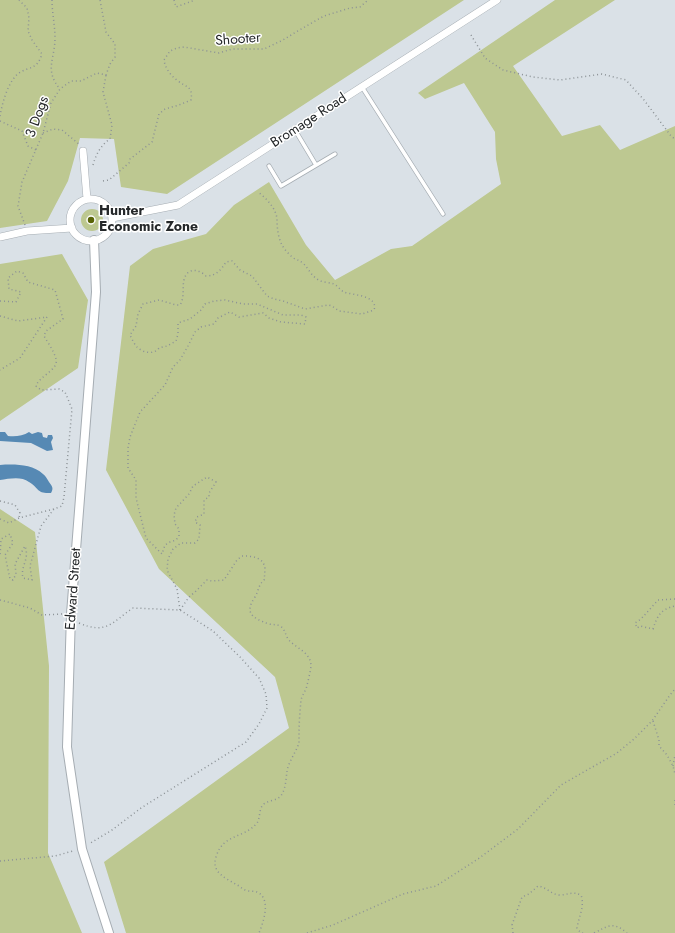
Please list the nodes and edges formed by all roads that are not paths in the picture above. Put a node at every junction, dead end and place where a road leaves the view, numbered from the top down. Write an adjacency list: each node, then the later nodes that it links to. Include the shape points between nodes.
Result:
1 (497, 0): 2 (street, Bromage Road)
2 (362, 87): 3 (street, Bromage Road); 9 (lane)
3 (295, 130): 6 (lane); 10 (street, Bromage Road, via 178,205)
4 (83, 151): 8 (street)
5 (335, 154): 6 (lane)
6 (316, 165): 7 (lane, via 281,186)
7 (269, 166)
8 (87, 199): 10 (street, via 101,201 107,205); 11 (street, via 80,202 71,214)
9 (443, 214)
10 (112, 218): 13 (street, via 112,224 105,235)
11 (72, 228): 12 (street, via 27,231); 13 (street, via 81,238)
12 (0, 237)
13 (94, 240): 14 (street, Edward Street, via 96,292 71,614 67,747 82,848)
14 (109, 933)

